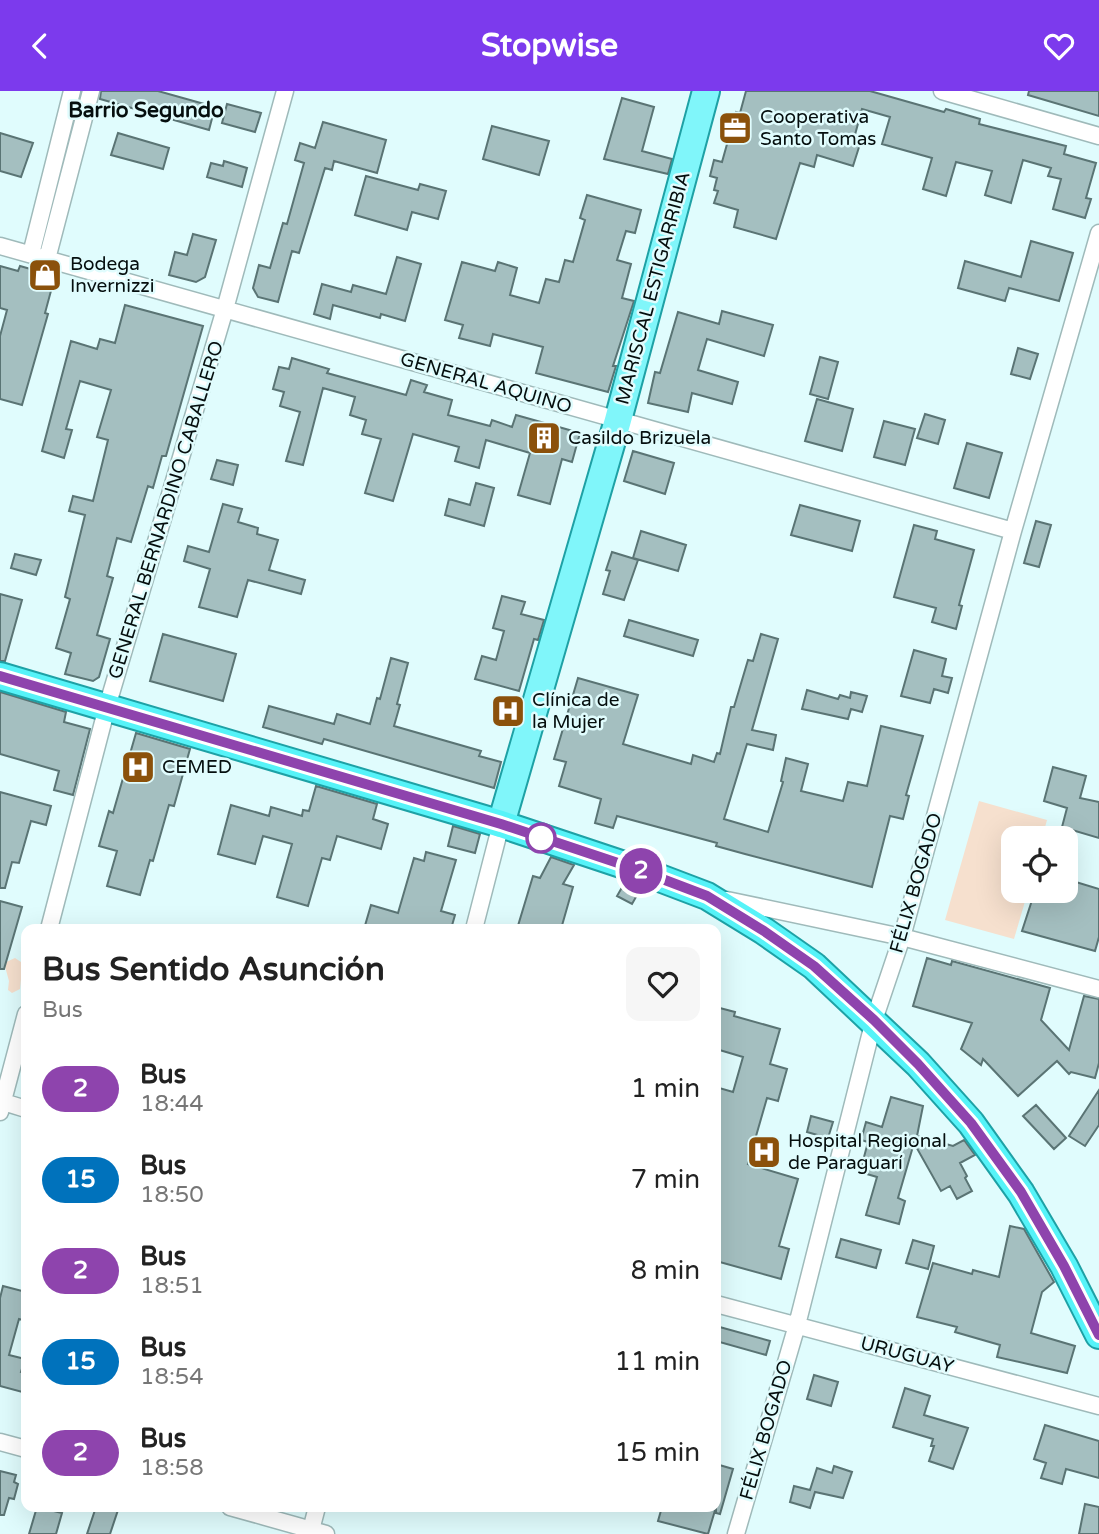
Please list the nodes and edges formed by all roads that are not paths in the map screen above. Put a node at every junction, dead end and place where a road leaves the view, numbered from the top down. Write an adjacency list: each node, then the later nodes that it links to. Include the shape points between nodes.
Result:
1 (72, 91): 9 (street)
2 (91, 91): 10 (street)
3 (285, 91): 11 (street, GENERAL BERNARDINO CABALLERO)
4 (706, 91): 12 (main road, MARISCAL ESTIGARRIBIA)
5 (942, 91): 6 (street)
6 (1099, 136)
7 (1099, 233): 13 (street, FÉLIX BOGADO)
8 (0, 246): 9 (street, GENERAL AQUINO)
9 (31, 254): 10 (street, GENERAL AQUINO)
10 (47, 259): 11 (street, GENERAL AQUINO)
11 (225, 309): 12 (street, GENERAL AQUINO); 15 (street, GENERAL BERNARDINO CABALLERO)
12 (618, 420): 13 (street, GENERAL AQUINO); 16 (main road, MARISCAL ESTIGARRIBIA)
13 (1013, 531): 20 (street, FÉLIX BOGADO)
14 (0, 676): 15 (highway)
15 (107, 707): 16 (highway); 18 (street, GENERAL BERNARDINO CABALLERO)
16 (501, 824): 17 (highway); 19 (street, MARISCAL ESTIGARRIBIA)
17 (707, 896): 20 (street); 22 (highway, via 814,966)
18 (49, 924)
19 (475, 924)
20 (902, 937): 21 (street); 22 (street, FÉLIX BOGADO)
21 (1099, 989)
22 (874, 1020): 27 (street, FÉLIX BOGADO); 28 (highway, via 971,1123 1021,1192)
23 (21, 1032): 24 (street)
24 (1, 1105): 25 (street)
25 (21, 1108)
26 (721, 1305): 27 (street, URUGUAY)
27 (797, 1325): 29 (street, URUGUAY); 35 (street, FÉLIX BOGADO)
28 (1099, 1335)
29 (1099, 1406)
30 (0, 1442): 31 (street)
31 (21, 1448)
32 (248, 1512): 34 (street)
33 (317, 1512): 34 (street)
34 (318, 1532)
35 (736, 1534)

